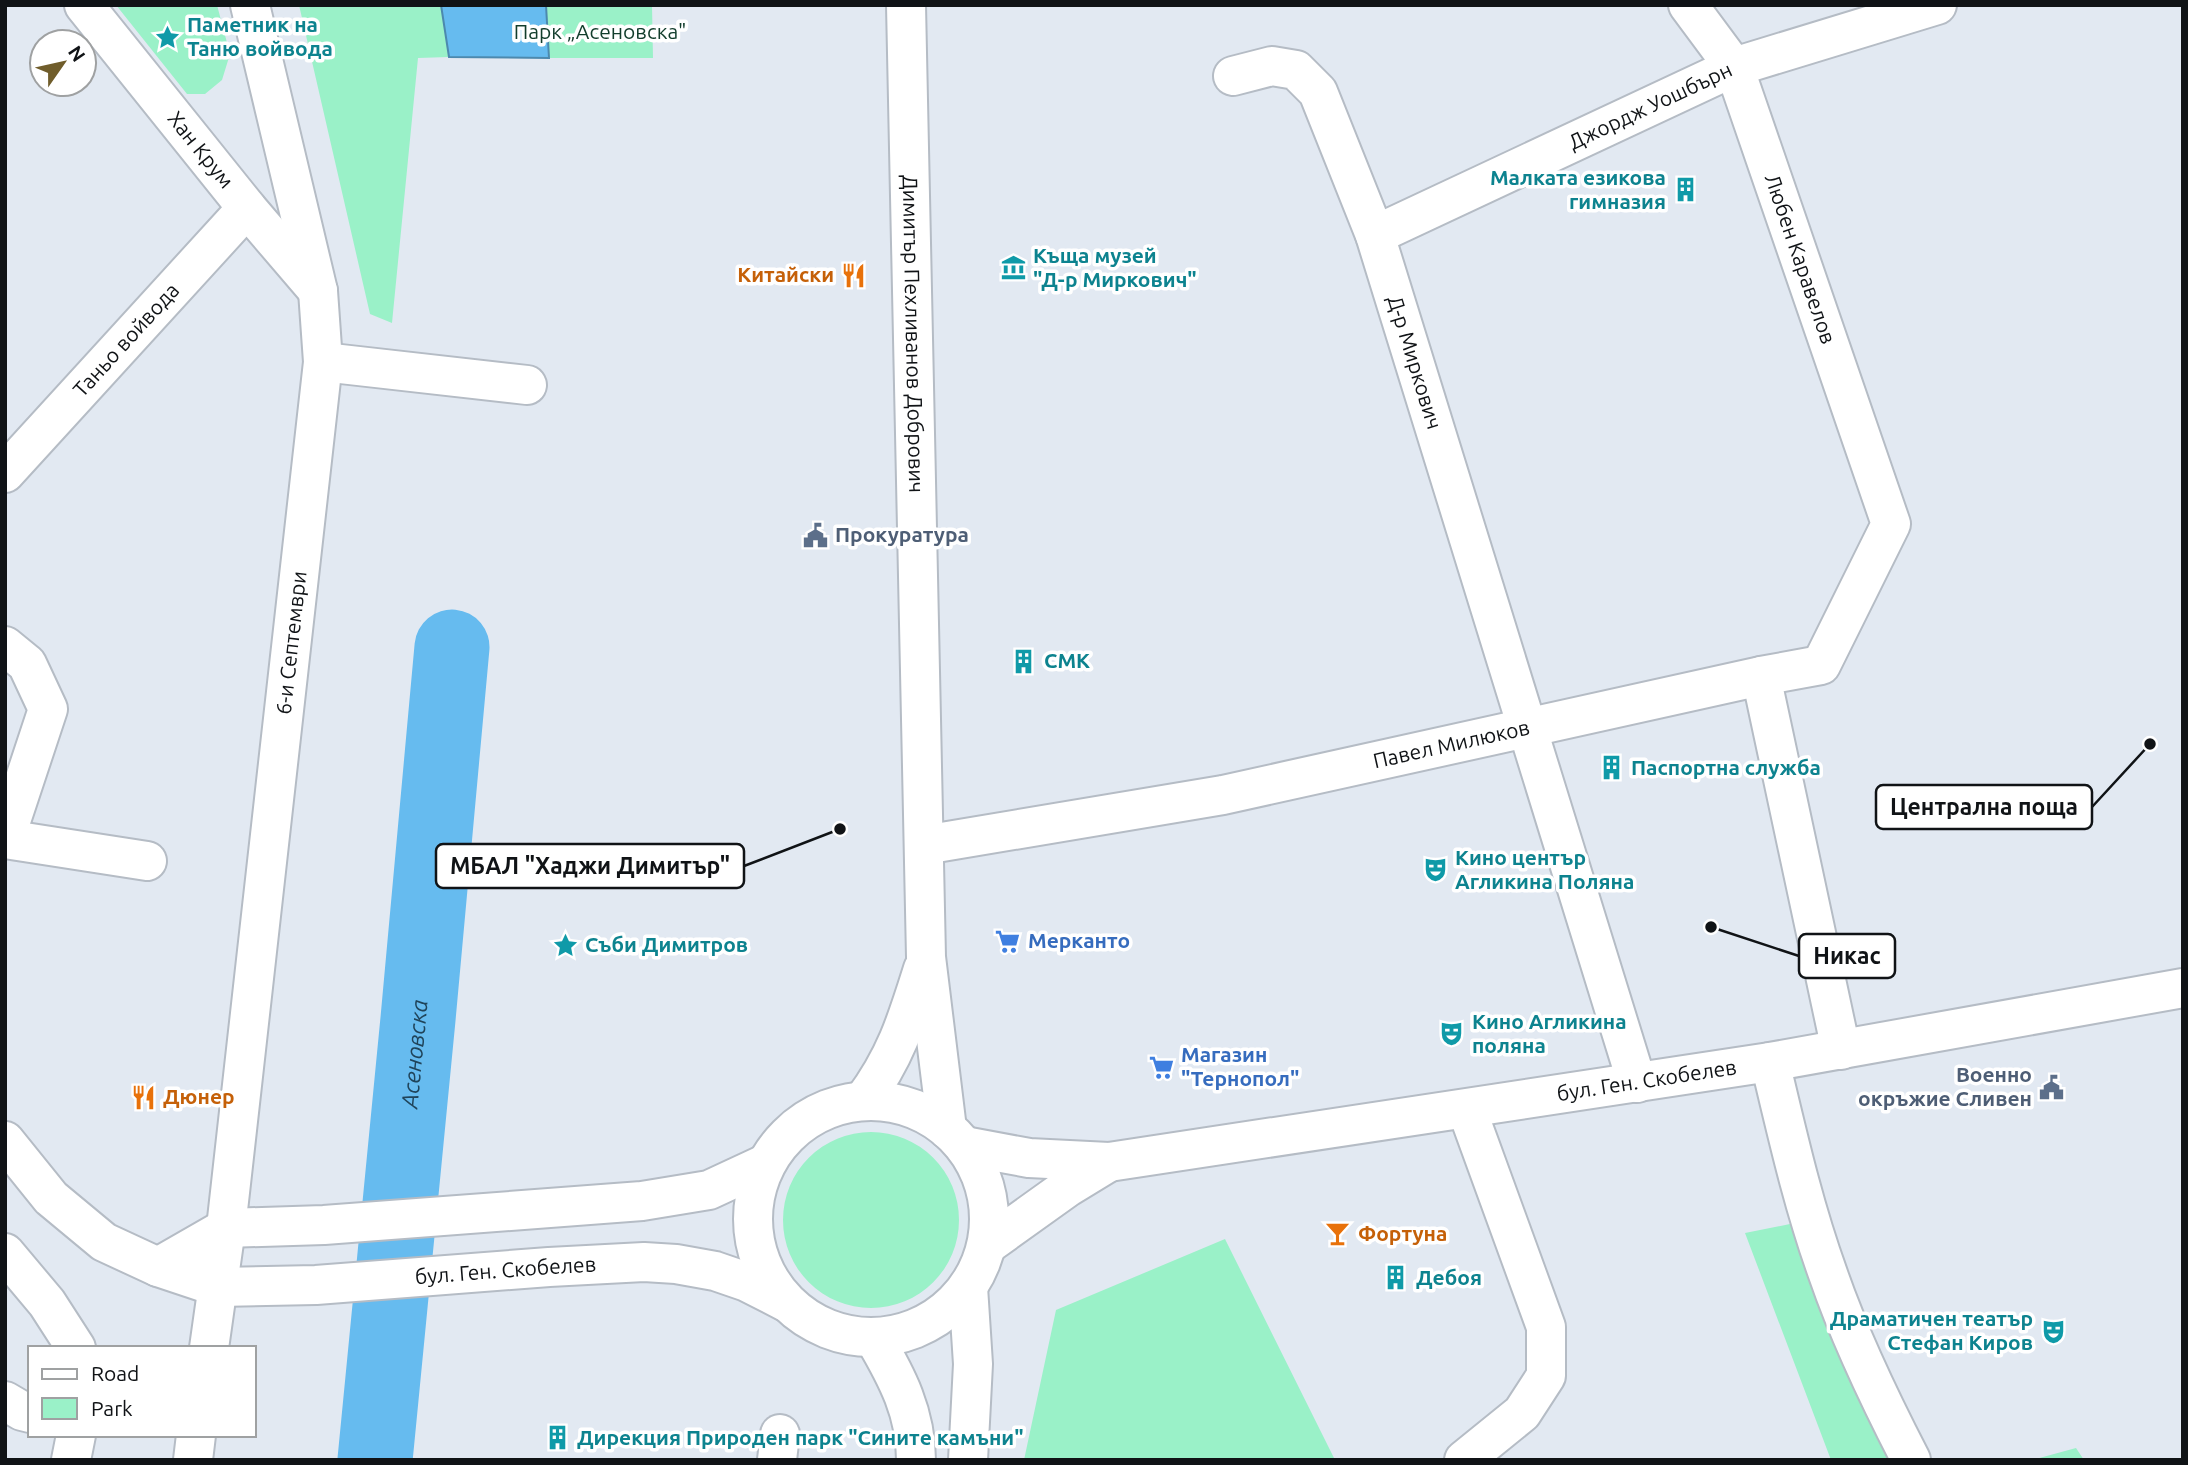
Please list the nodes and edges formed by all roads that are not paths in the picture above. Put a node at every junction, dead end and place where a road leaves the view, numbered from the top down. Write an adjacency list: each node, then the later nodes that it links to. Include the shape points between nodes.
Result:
1 (84, 5): 8 (street, Хан Крум)
2 (250, 5): 10 (street, 6-и Септември)
3 (906, 5): 19 (street, Димитър Пехливанов Добрович)
4 (1688, 5): 6 (street, Любен Каравелов)
5 (1937, 5): 6 (street, Джордж Уошбърн)
6 (1734, 67): 9 (street, Джордж Уошбърн); 14 (street, Любен Каравелов)
7 (1233, 76): 9 (street, Д-р Миркович, via 1272,66 1296,70 1318,92)
8 (247, 208): 10 (street, Хан Крум); 13 (street, Таньо войвода)
9 (1375, 235): 17 (street, Д-р Миркович)
10 (318, 291): 11 (street, 6-и Септември)
11 (323, 362): 12 (street); 32 (street, 6-и Септември)
12 (527, 385)
13 (5, 473)
14 (1891, 524): 16 (street, Павел Милюков, via 1821,666)
15 (5, 646): 18 (street, via 27,664 48,709)
16 (1761, 676): 17 (street, Павел Милюков); 23 (street)
17 (1527, 728): 19 (street, Павел Милюков, via 1223,795); 25 (street, Д-р Миркович)
18 (5, 839): 20 (street)
19 (924, 845): 21 (street, Димитър Пехливанов Добрович)
20 (147, 861)
21 (926, 957): 26 (street, Димитър Пехливанов Добрович, via 902,1034); 28 (street, Димитър Пехливанов Добрович)
22 (2183, 988): 23 (street, бул. Ген. Скобелев)
23 (1841, 1050): 24 (street, бул. Ген. Скобелев)
24 (1770, 1062): 25 (street, бул. Ген. Скобелев); 51 (street, via 1828,1275)
25 (1637, 1083): 27 (street, бул. Ген. Скобелев)
26 (863, 1101): 28 (street, via 908,1107 929,1116); 31 (street, via 838,1105 795,1127)
27 (1467, 1110): 30 (street, бул. Ген. Скобелев); 50 (street, via 1546,1327 1546,1376 1522,1413)
28 (956, 1138): 30 (street, бул. Ген. Скобелев, via 1029,1158); 33 (street, via 984,1183)
29 (5, 1141): 35 (street, бул. Ген. Скобелев, via 51,1198 104,1242)
30 (1109, 1162): 33 (street, бул. Ген. Скобелев)
31 (765, 1164): 32 (street, via 709,1190 642,1201); 38 (street, via 755,1193 756,1251 768,1279)
32 (226, 1228): 35 (street); 36 (street, 6-и Септември)
33 (987, 1245): 37 (street)
34 (5, 1254): 40 (street, via 47,1303)
35 (158, 1267): 36 (street, бул. Ген. Скобелев)
36 (218, 1287): 38 (street, бул. Ген. Скобелев, via 316,1285 644,1262 715,1271); 41 (street, 6-и Септември)
37 (968, 1287): 39 (street, via 943,1314 911,1331); 49 (street, via 973,1364)
38 (786, 1302): 39 (street, via 826,1330)
39 (874, 1338): 48 (street, via 908,1405)
40 (75, 1346)
41 (209, 1346)
42 (5, 1401): 43 (street)
43 (28, 1412)
44 (76, 1437): 46 (street)
45 (196, 1437): 47 (street)
46 (71, 1460)
47 (193, 1460)
48 (916, 1460)
49 (968, 1460)
50 (1464, 1460)
51 (1911, 1460)

